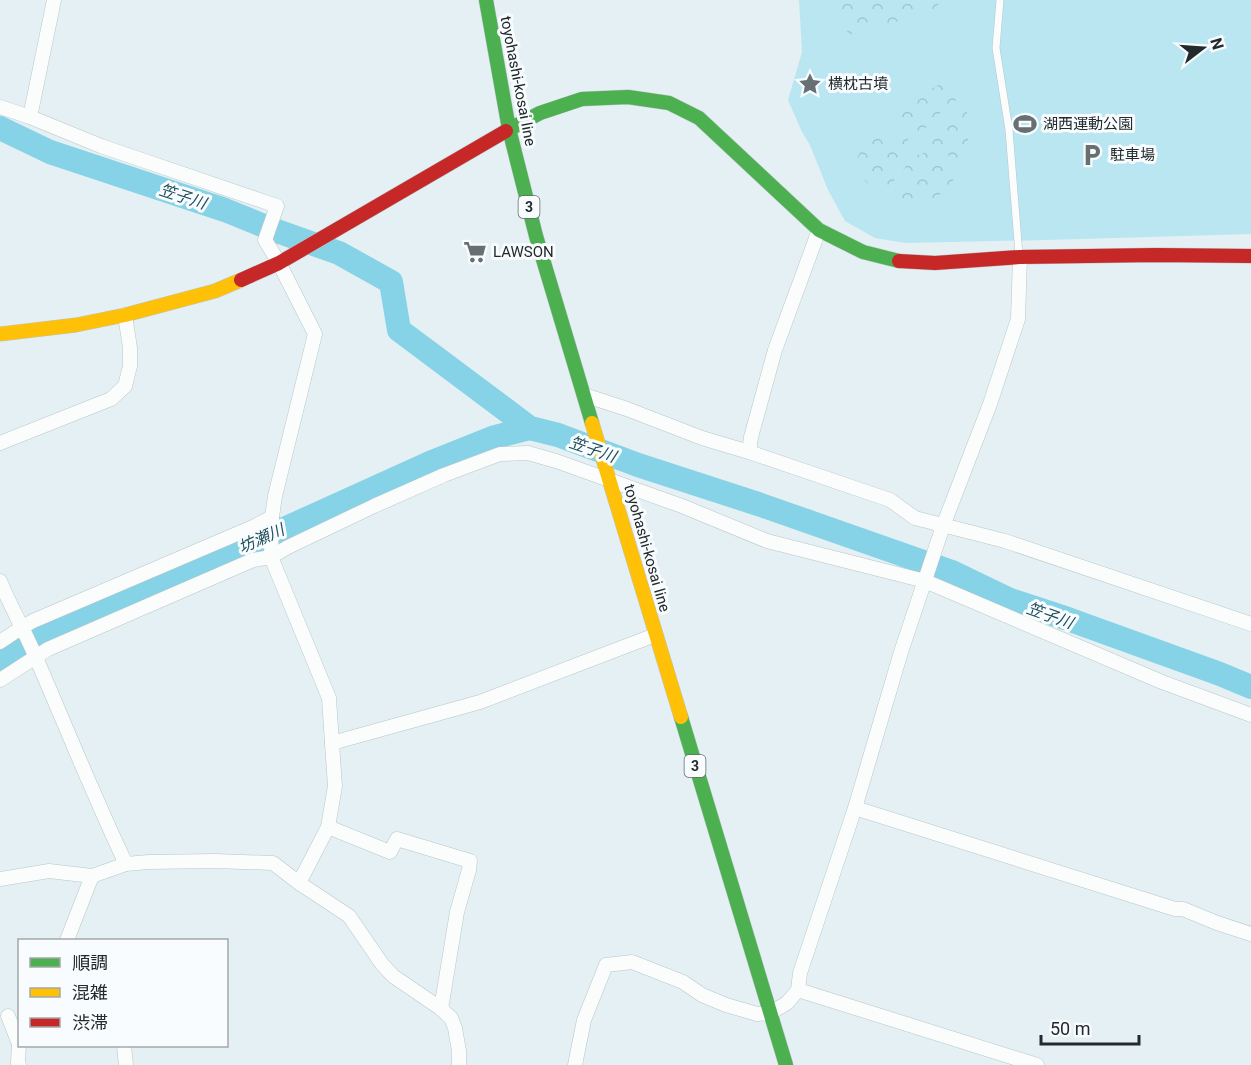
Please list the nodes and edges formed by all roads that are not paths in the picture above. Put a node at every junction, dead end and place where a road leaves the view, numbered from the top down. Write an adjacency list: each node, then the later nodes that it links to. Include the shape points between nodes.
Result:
1 (54, 0): 5 (street)
2 (486, 0): 6 (street, toyohashi-kosai line / 3)
3 (999, 0): 9 (lane, via 996,48 1009,130)
4 (0, 107): 5 (street)
5 (30, 117): 10 (street, via 101,146 277,206 265,240)
6 (509, 129): 7 (street, via 540,113 582,99 628,97 669,103 699,118); 10 (street); 13 (street, toyohashi-kosai line / 3, via 536,236)
7 (819, 230): 9 (street, via 863,252 895,261); 15 (street, via 775,350)
8 (1251, 256): 9 (street)
9 (1020, 258): 18 (street, via 1018,319)
10 (279, 263): 11 (street, via 215,291); 17 (street, via 315,334)
11 (125, 315): 12 (street); 14 (street, via 130,366 125,386 111,399)
12 (0, 334)
13 (584, 395): 15 (street); 16 (street, toyohashi-kosai line / 3)
14 (0, 443)
15 (749, 452): 18 (street, via 890,500 915,518)
16 (609, 474): 19 (street, via 528,453 500,454); 21 (street, via 767,541); 24 (street, toyohashi-kosai line / 3)
17 (272, 520): 19 (street); 23 (street, via 84,599)
18 (942, 530): 21 (street); 22 (street, via 1005,541)
19 (271, 552): 26 (street); 29 (street, via 329,698)
20 (0, 581): 23 (street)
21 (925, 581): 28 (street, via 1162,682); 30 (street)
22 (1251, 624)
23 (22, 630): 25 (street); 26 (street)
24 (655, 635): 29 (street, via 480,702); 41 (street, toyohashi-kosai line / 3)
25 (0, 642)
26 (34, 654): 27 (street); 32 (street)
27 (0, 680)
28 (1251, 715)
29 (332, 743): 31 (street, via 334,786)
30 (855, 808): 36 (street, via 1183,909); 38 (street, via 800,973)
31 (328, 827): 35 (street); 40 (street, via 390,852 397,839 470,861)
32 (126, 864): 33 (street); 35 (street, via 273,863)
33 (92, 876): 34 (street, via 49,872); 37 (street)
34 (0, 879)
35 (299, 883): 40 (street, via 349,916 381,964)
36 (1251, 934)
37 (68, 939)
38 (798, 990): 41 (street, via 787,1003); 51 (street)
39 (18, 1009): 42 (street)
40 (441, 1009): 48 (street, via 455,1028)
41 (770, 1013): 49 (street, via 757,1014 726,1005 683,982 632,962 606,966 584,1020); 50 (street, toyohashi-kosai line / 3)
42 (4, 1019): 43 (street)
43 (18, 1041)
44 (20, 1047): 46 (street)
45 (124, 1047): 47 (street)
46 (19, 1065)
47 (126, 1065)
48 (459, 1065)
49 (575, 1065)
50 (786, 1065)
51 (1037, 1065)

